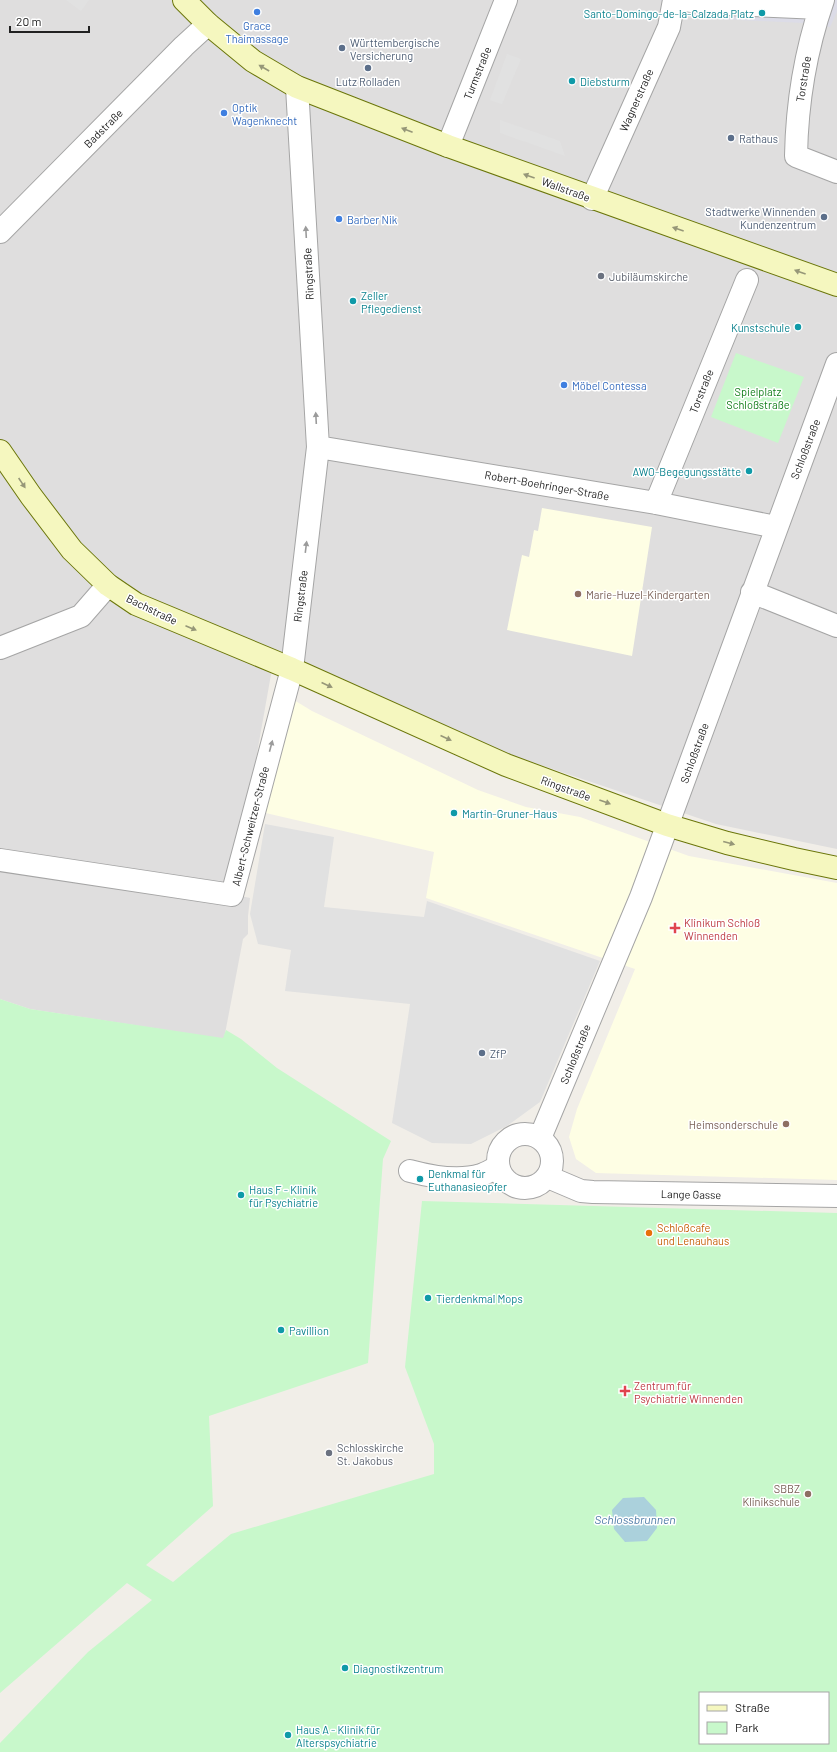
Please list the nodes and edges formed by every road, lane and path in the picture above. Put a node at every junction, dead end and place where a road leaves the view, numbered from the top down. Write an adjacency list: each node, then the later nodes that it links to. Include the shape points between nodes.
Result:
1 (184, 0): 5 (street)
2 (506, 0): 7 (street, Turmstraße)
3 (684, 1): 4 (street, Torstraße); 9 (street, Wagnerstraße, via 669,27)
4 (822, 4): 8 (street, Torstraße, via 804,65 796,156)
5 (208, 24): 6 (street, one-way to 5, via 253,61); 10 (street, Badstraße)
6 (297, 87): 7 (street, Wallstraße, one-way to 6); 14 (street, Ringstraße, one-way to 6)
7 (448, 146): 9 (street, Wallstraße, one-way to 7)
8 (837, 172)
9 (592, 199): 12 (street, Wallstraße, one-way to 9)
10 (0, 232)
11 (747, 280): 16 (street, Torstraße)
12 (837, 285)
13 (837, 364): 17 (street, Schloßstraße)
14 (318, 447): 16 (street, Robert-Boehringer-Straße); 22 (street, Ringstraße, one-way to 14)
15 (0, 451): 18 (street, Bachstraße, one-way to 18, via 72,550)
16 (656, 503): 17 (street, Robert-Boehringer-Straße)
17 (776, 527): 19 (street, Schloßstraße)
18 (108, 586): 21 (street, via 81,616); 22 (street, Bachstraße, one-way to 22, via 136,604)
19 (752, 592): 20 (street); 23 (street, Schloßstraße)
20 (837, 626)
21 (0, 648)
22 (292, 669): 23 (street, Ringstraße, one-way to 23, via 506,766); 24 (street, Albert-Schweitzer-Straße, one-way to 22, via 232,894)
23 (667, 825): 25 (street, Ringstraße, one-way to 25, via 726,843); 26 (street, Schloßstraße, via 640,897)
24 (0, 860)
25 (837, 868)
26 (540, 1138): 27 (street, via 522,1134 514,1136 501,1149); 29 (street, via 551,1152 553,1161)
27 (498, 1167): 28 (street, via 481,1175 456,1178 434,1177); 29 (street, via 508,1182 524,1189 533,1187)
28 (410, 1171)
29 (548, 1177): 30 (street, Lange Gasse, via 581,1191 593,1192)
30 (837, 1196)

